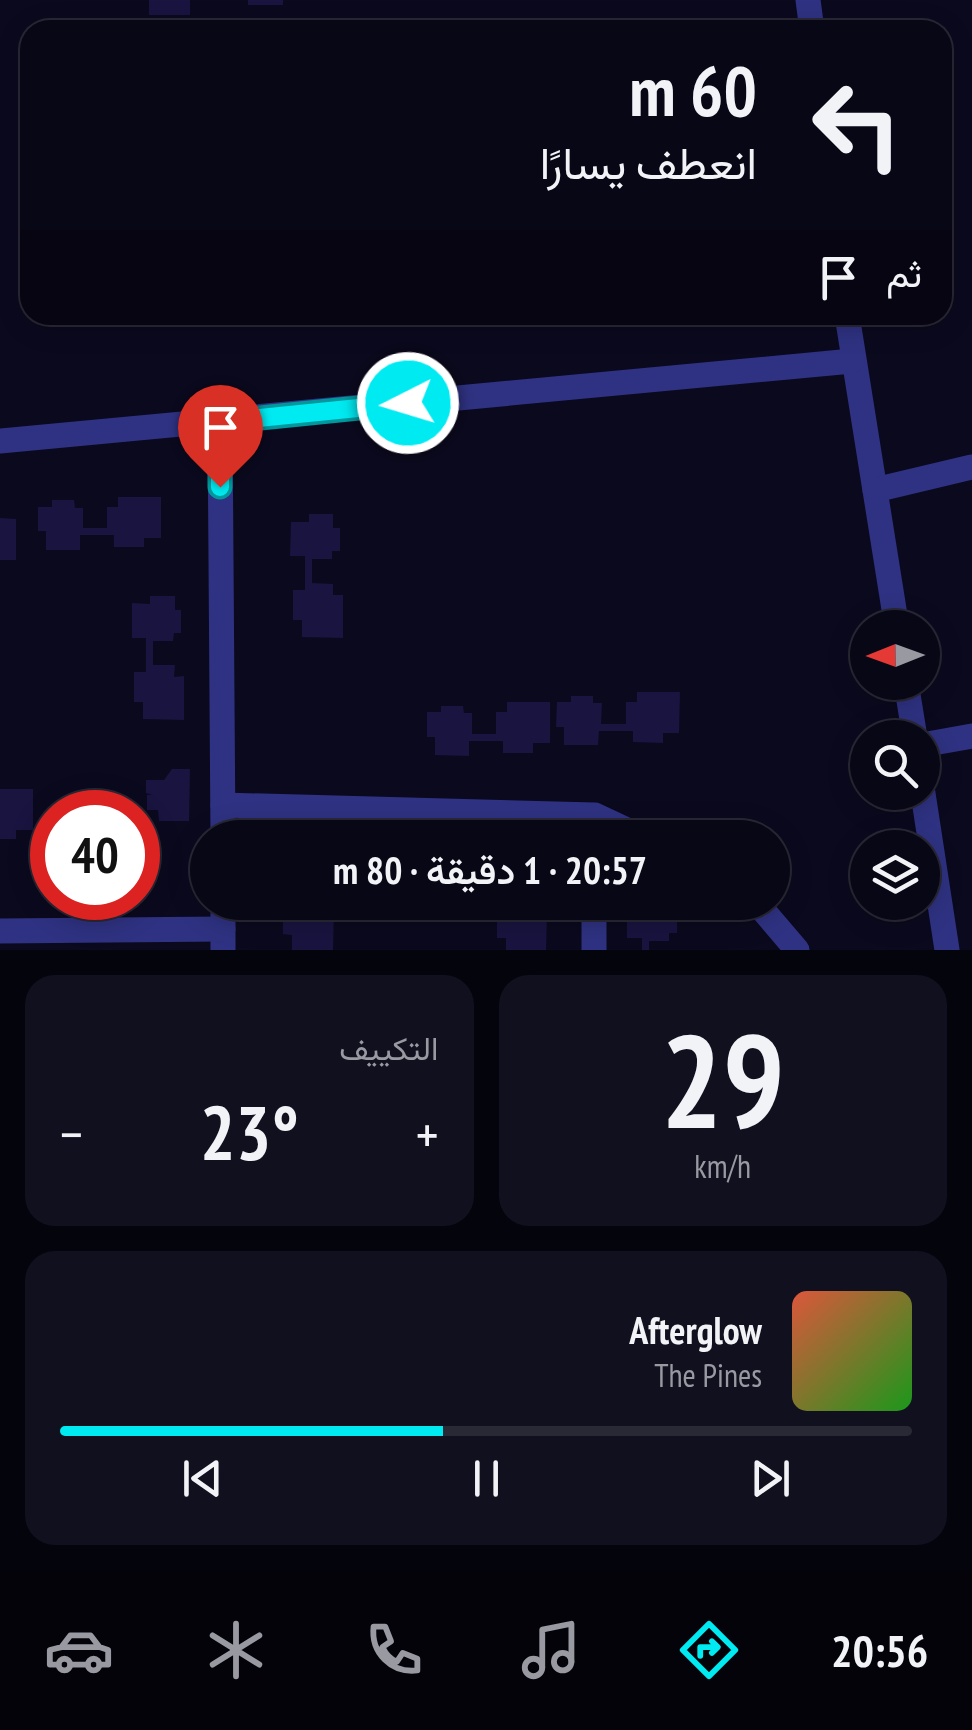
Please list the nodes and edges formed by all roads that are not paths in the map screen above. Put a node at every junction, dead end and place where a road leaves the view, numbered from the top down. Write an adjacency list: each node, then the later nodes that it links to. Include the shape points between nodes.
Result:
1 (848, 325): 2 (street)
2 (852, 361): 3 (street); 6 (street)
3 (220, 422): 4 (street); 10 (street)
4 (0, 440)
5 (972, 466): 6 (street)
6 (875, 490): 7 (street)
7 (895, 610)
8 (972, 736): 9 (street)
9 (940, 742)
10 (222, 805): 12 (street); 13 (street)
11 (926, 810): 20 (street)
12 (222, 820)
13 (488, 820)
14 (594, 920): 18 (street)
15 (771, 920): 19 (street)
16 (223, 927): 17 (street)
17 (0, 931)
18 (594, 950)
19 (796, 950)
20 (947, 950)

